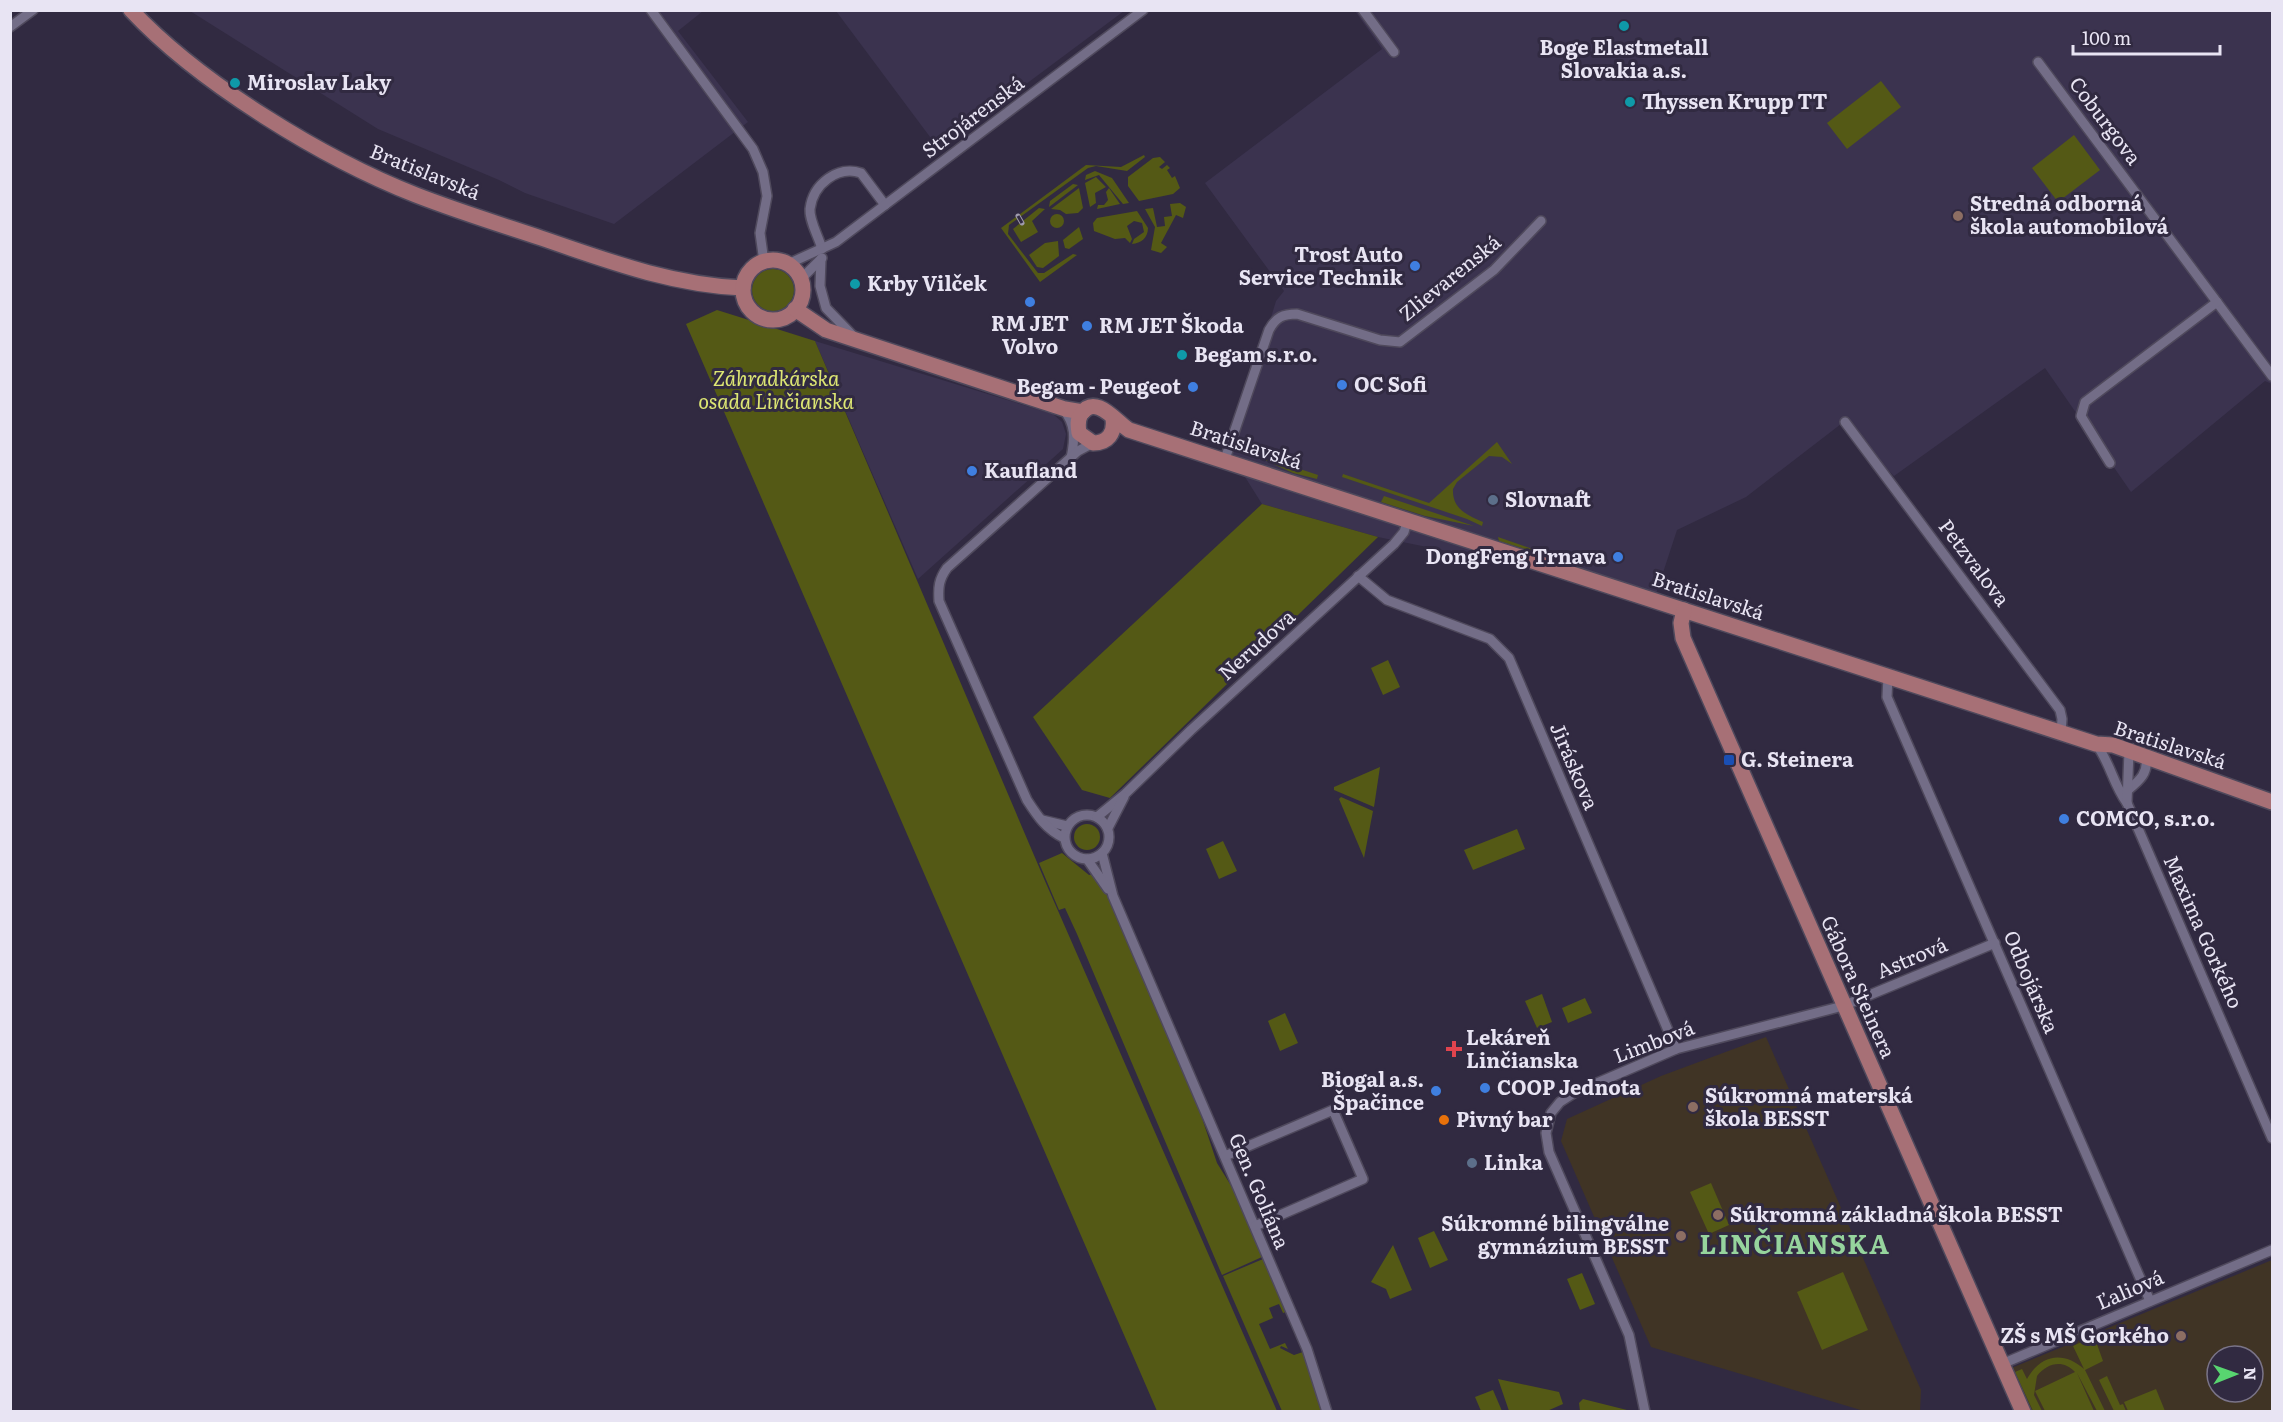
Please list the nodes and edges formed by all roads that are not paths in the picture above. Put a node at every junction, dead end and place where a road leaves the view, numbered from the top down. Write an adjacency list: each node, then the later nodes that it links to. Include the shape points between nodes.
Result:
1 (33, 10): 6 (street)
2 (131, 10): 15 (main road, Bratislavská, via 190,62 244,102 315,146 381,180 633,270 704,286)
3 (651, 10): 12 (street, via 753,149 763,172 767,196 760,233)
4 (1143, 10): 9 (street, Strojárenská)
5 (1363, 10): 7 (street)
6 (10, 27)
7 (1394, 52)
8 (2038, 62): 16 (street, Coburgova)
9 (885, 205): 11 (street, Strojárenská); 11 (street, via 861,173 846,170 827,179 810,209)
10 (1541, 221): 25 (street, Zlievarenská, via 1494,270 1400,342 1380,340 1298,314 1275,319)
11 (824, 253): 13 (street); 14 (street); 18 (street, via 820,286 826,308)
12 (764, 262): 13 (main road); 15 (main road, via 749,272)
13 (788, 264): 14 (main road)
14 (800, 279): 17 (main road, via 802,297)
15 (743, 288): 17 (main road, via 747,305 763,318 777,320)
16 (2217, 302): 19 (street, Coburgova); 26 (street, via 2085,402 2081,416)
17 (795, 309): 18 (main road, via 826,330)
18 (855, 339): 20 (main road)
19 (2272, 376)
20 (1064, 409): 21 (main road); 24 (street)
21 (1081, 417): 23 (main road, via 1100,408); 24 (main road)
22 (1845, 422): 31 (street, Petzvalova, via 2060,710)
23 (1112, 426): 24 (main road, Bratislavská, via 1105,441); 25 (main road, Bratislavská)
24 (1081, 447): 41 (street, via 947,568 938,589 939,601)
25 (1225, 459): 27 (main road, Bratislavská)
26 (2110, 463)
27 (1408, 519): 28 (street, Nerudova, via 1401,537); 29 (main road, Bratislavská)
28 (1358, 576): 37 (street, Nerudova); 50 (street, Jiráskova, via 1388,600 1490,639 1509,658)
29 (1684, 610): 30 (main road, Bratislavská); 49 (main road, Gábora Steinera, via 1683,638)
30 (1887, 676): 31 (main road, Bratislavská); 48 (street, Odbojárska, via 1887,697)
31 (2061, 732): 32 (main road, Bratislavská)
32 (2096, 744): 33 (main road, Bratislavská); 35 (street, Maxima Gorkého)
33 (2127, 750): 34 (main road, Bratislavská); 35 (street, via 2113,758); 36 (street)
34 (2145, 756): 36 (street, via 2144,774); 38 (main road, Bratislavská)
35 (2111, 771): 39 (street, Maxima Gorkého)
36 (2128, 790): 39 (street)
37 (1125, 794): 40 (street, Nerudova); 43 (street, Nerudova)
38 (2272, 802)
39 (2127, 803): 51 (street, Maxima Gorkého)
40 (1097, 817): 42 (street, via 1084,814); 43 (street)
41 (1039, 820): 42 (street); 44 (street)
42 (1067, 825): 44 (street)
43 (1108, 828): 45 (street, via 1109,842)
44 (1064, 838): 46 (street, via 1069,850)
45 (1102, 853): 46 (street); 47 (street)
46 (1087, 859): 47 (street)
47 (1113, 896): 52 (street, Gen. Goliána)
48 (1995, 943): 49 (street, Astrová); 55 (street, Odbojárska)
49 (1843, 1006): 50 (street, Limbová); 56 (main road, Gábora Steinera)
50 (1676, 1049): 58 (street, Limbová, via 1564,1099 1553,1109 1546,1132 1549,1152 1629,1335)
51 (2272, 1137)
52 (1225, 1156): 53 (street, Gen. Goliána); 53 (street, via 1334,1110 1364,1179)
53 (1255, 1226): 57 (street, Gen. Goliána, via 1310,1357)
54 (2272, 1250): 55 (street, Ľaliová)
55 (2150, 1301): 56 (street, Ľaliová)
56 (2002, 1364): 59 (main road, Gábora Steinera)
57 (1327, 1412)
58 (1645, 1412)
59 (2023, 1412)

